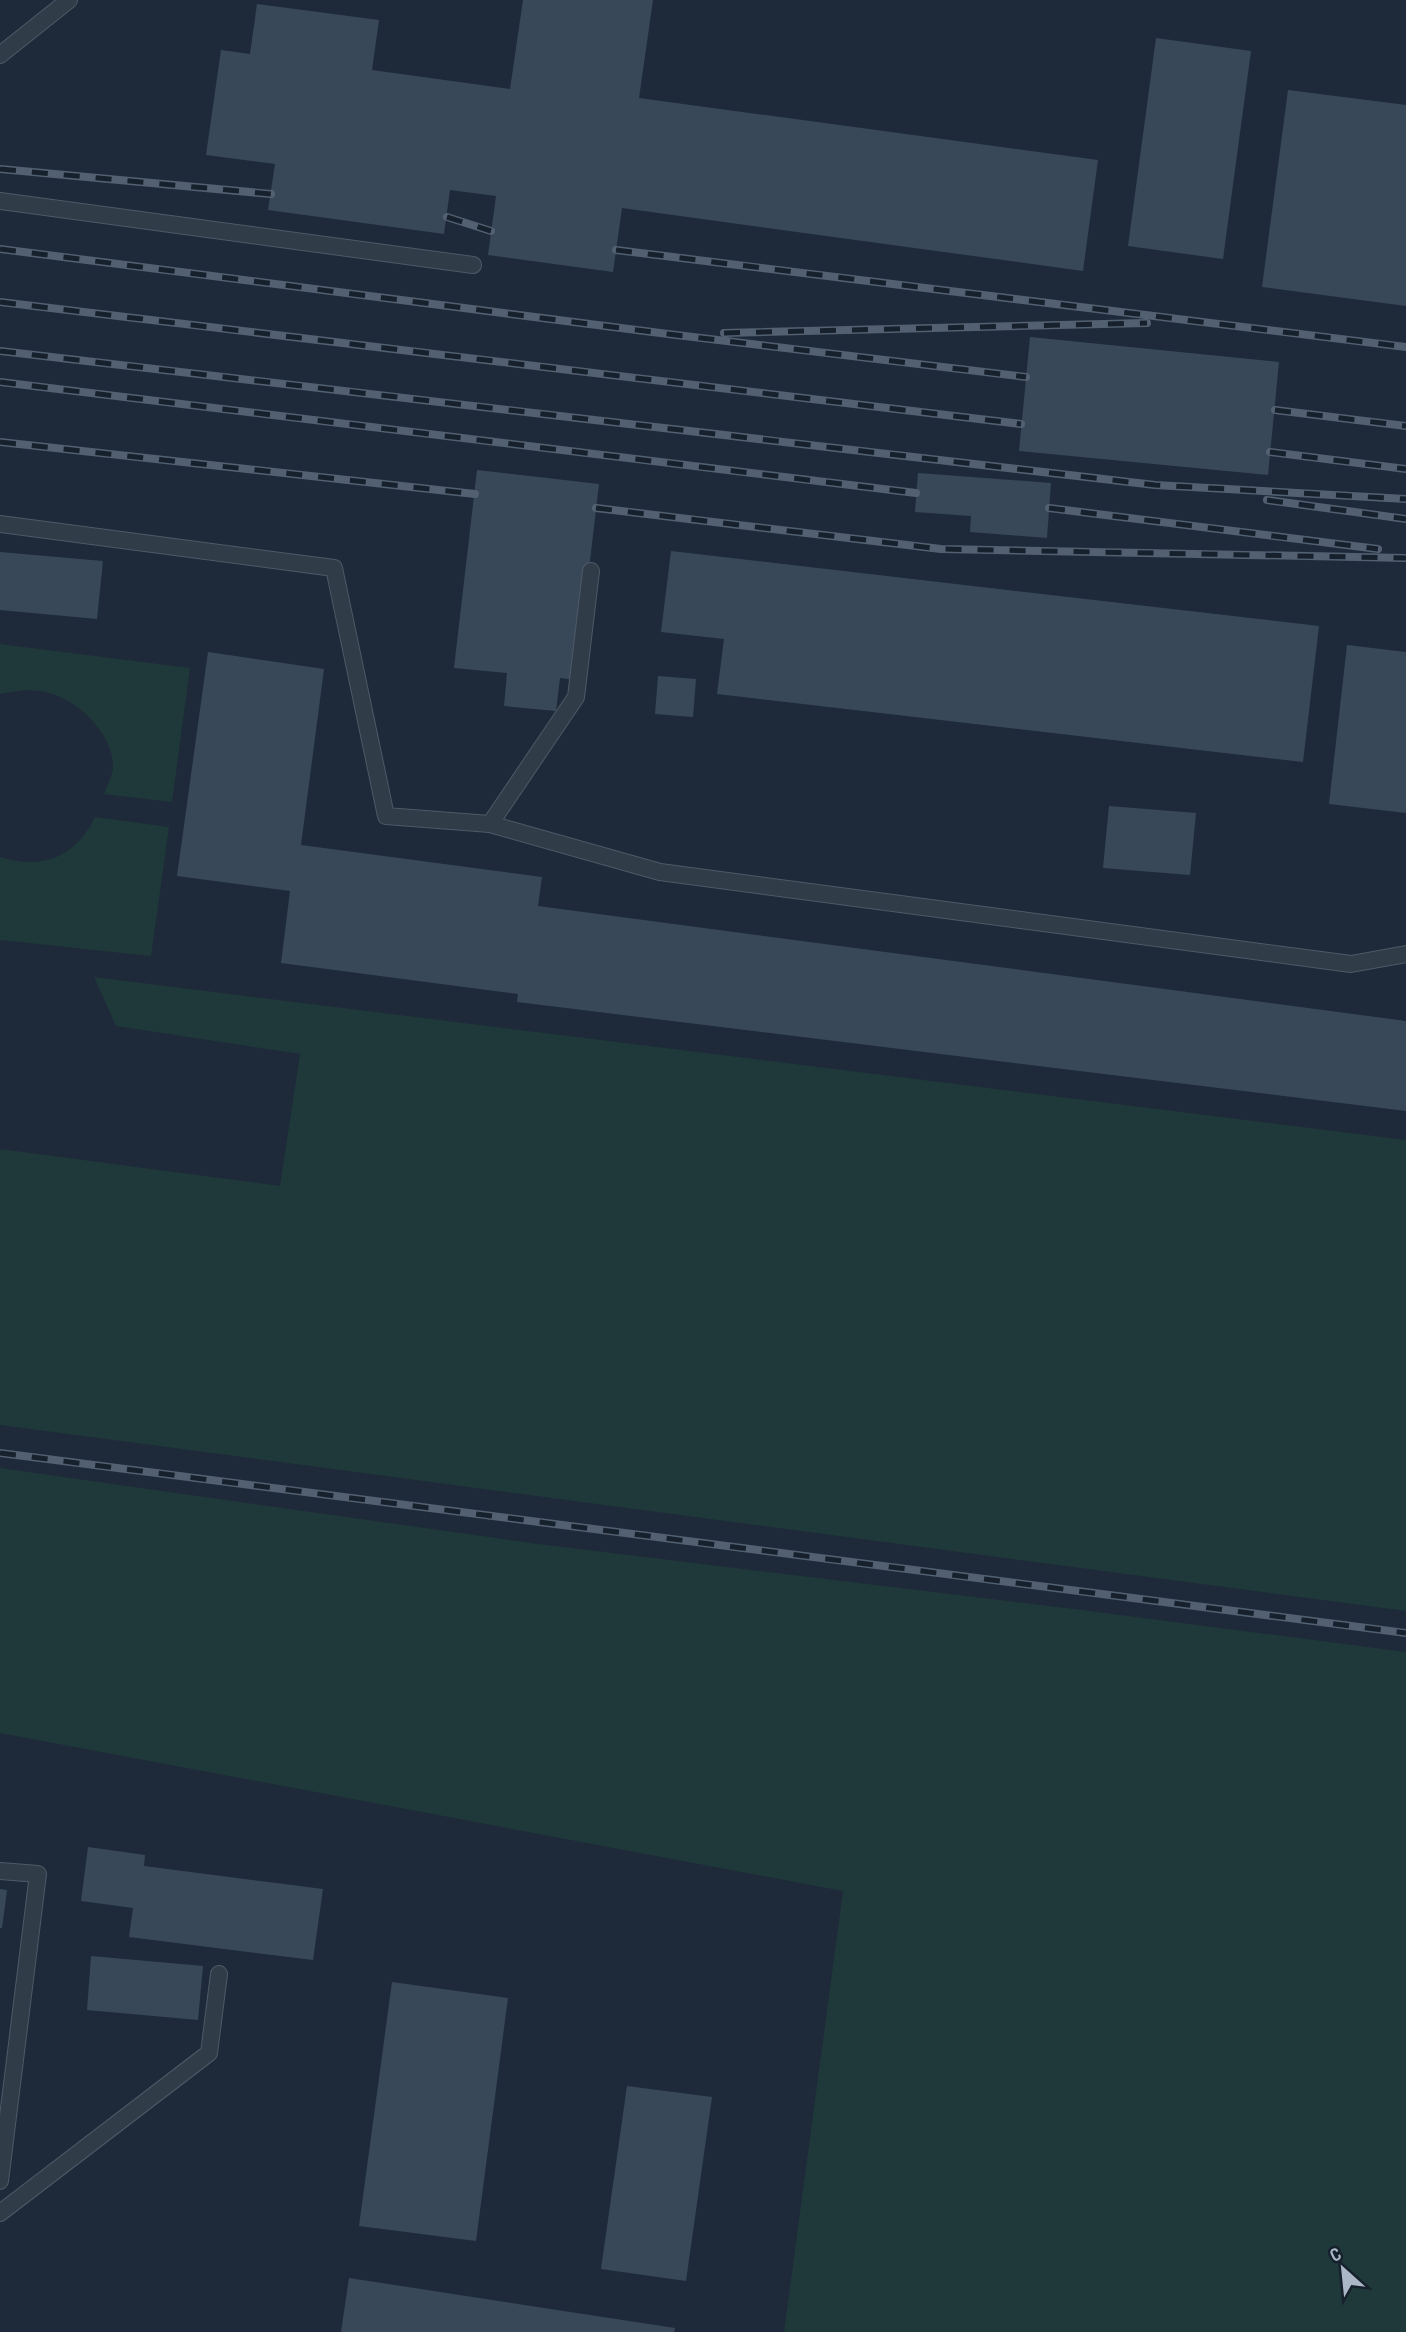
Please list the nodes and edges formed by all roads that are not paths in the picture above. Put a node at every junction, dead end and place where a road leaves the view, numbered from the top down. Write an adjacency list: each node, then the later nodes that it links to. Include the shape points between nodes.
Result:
1 (69, 0): 2 (lane)
2 (0, 55)
3 (0, 201): 4 (lane)
4 (473, 265)
5 (0, 524): 7 (lane, via 334,568 386,816)
6 (591, 571): 7 (lane, via 576,697)
7 (490, 824): 8 (lane, via 660,872 1351,964)
8 (1406, 954)
9 (0, 1871): 11 (lane, via 38,1874)
10 (219, 1974): 12 (lane, via 209,2053)
11 (0, 2181)
12 (0, 2213)

